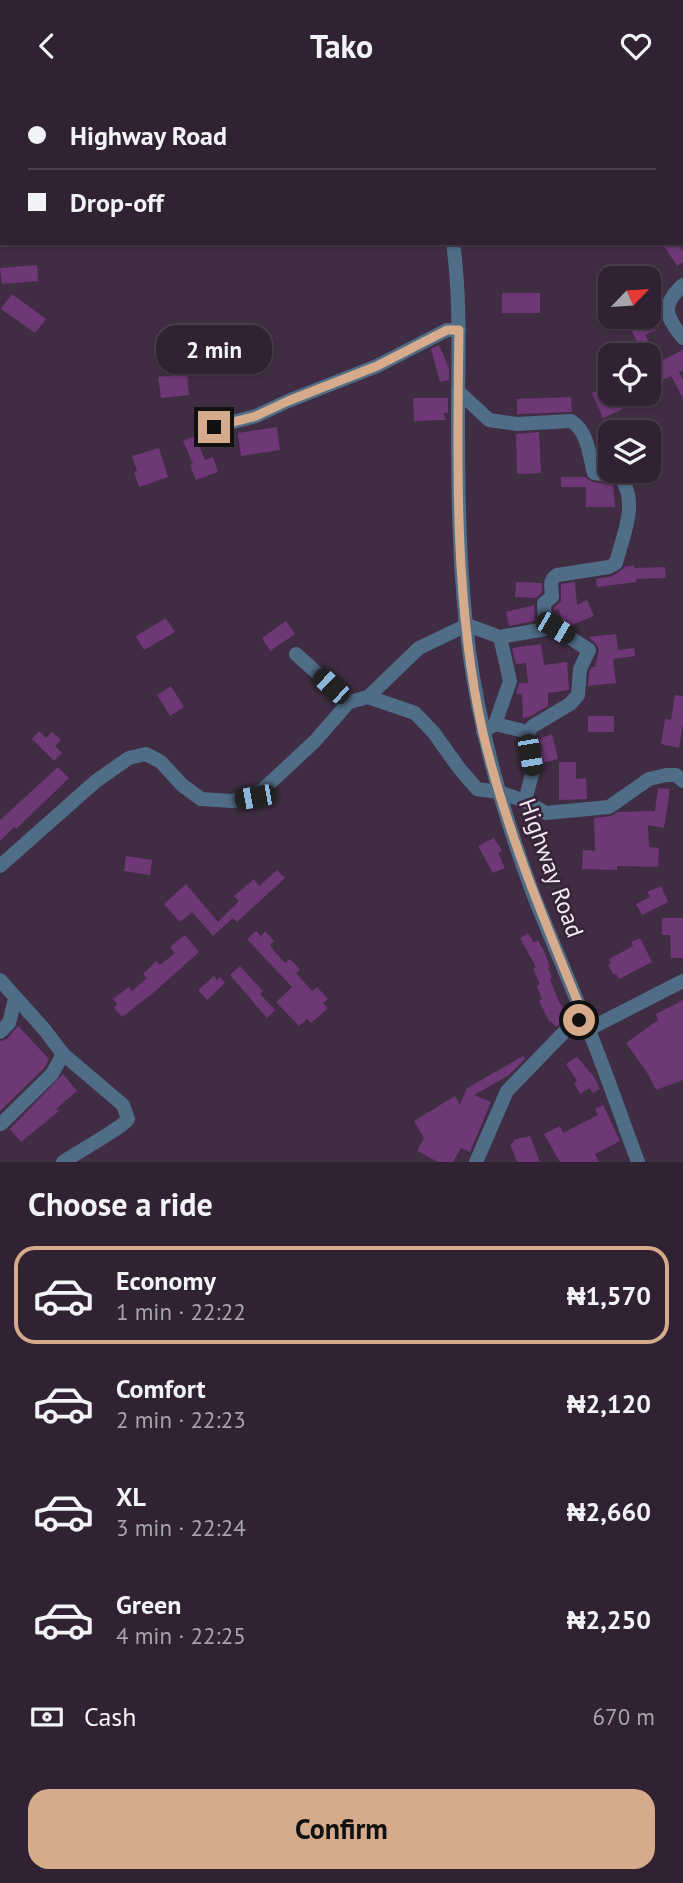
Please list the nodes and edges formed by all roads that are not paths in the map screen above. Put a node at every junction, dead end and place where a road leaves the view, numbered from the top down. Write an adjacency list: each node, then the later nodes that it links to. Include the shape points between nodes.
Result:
1 (665, 91): 2 (street)
2 (674, 91)
3 (453, 245): 5 (street, Highway Road)
4 (683, 285): 6 (street, via 667,308)
5 (459, 330): 7 (street, Highway Road); 8 (street, via 447,330 377,366 256,416)
6 (683, 338)
7 (458, 391): 9 (street, Highway Road); 10 (street, via 489,420 517,424 571,421 583,432 594,473 620,476 627,485 631,499 616,563 553,577 552,597 544,603)
8 (214, 427)
9 (467, 625): 11 (street); 13 (street, via 419,648); 15 (street, Highway Road)
10 (545, 629): 11 (street); 16 (street, via 555,628 589,650 580,669 579,695)
11 (499, 637): 15 (street, via 510,681)
12 (296, 653): 14 (street)
13 (368, 697): 14 (street); 18 (street, via 415,713 478,789)
14 (349, 702): 20 (street, via 255,797 201,799 162,762 146,754 130,758 96,781)
15 (489, 728): 16 (street); 18 (street, Highway Road)
16 (528, 732): 19 (street, via 533,770)
17 (683, 781): 19 (street, via 676,775 649,779 609,807 546,813)
18 (499, 792): 19 (street); 24 (street, Highway Road, via 532,891)
19 (526, 800)
20 (0, 866)
21 (0, 980): 23 (street)
22 (683, 981): 24 (street)
23 (15, 999): 25 (street, via 9,1023); 26 (street)
24 (589, 1029): 29 (street, via 579,1020 569,1027 507,1091); 30 (street, Highway Road)
25 (0, 1032)
26 (63, 1054): 27 (street, via 52,1074); 28 (street, via 123,1105 128,1119)
27 (1, 1124)
28 (64, 1162)
29 (476, 1162)
30 (638, 1162)

